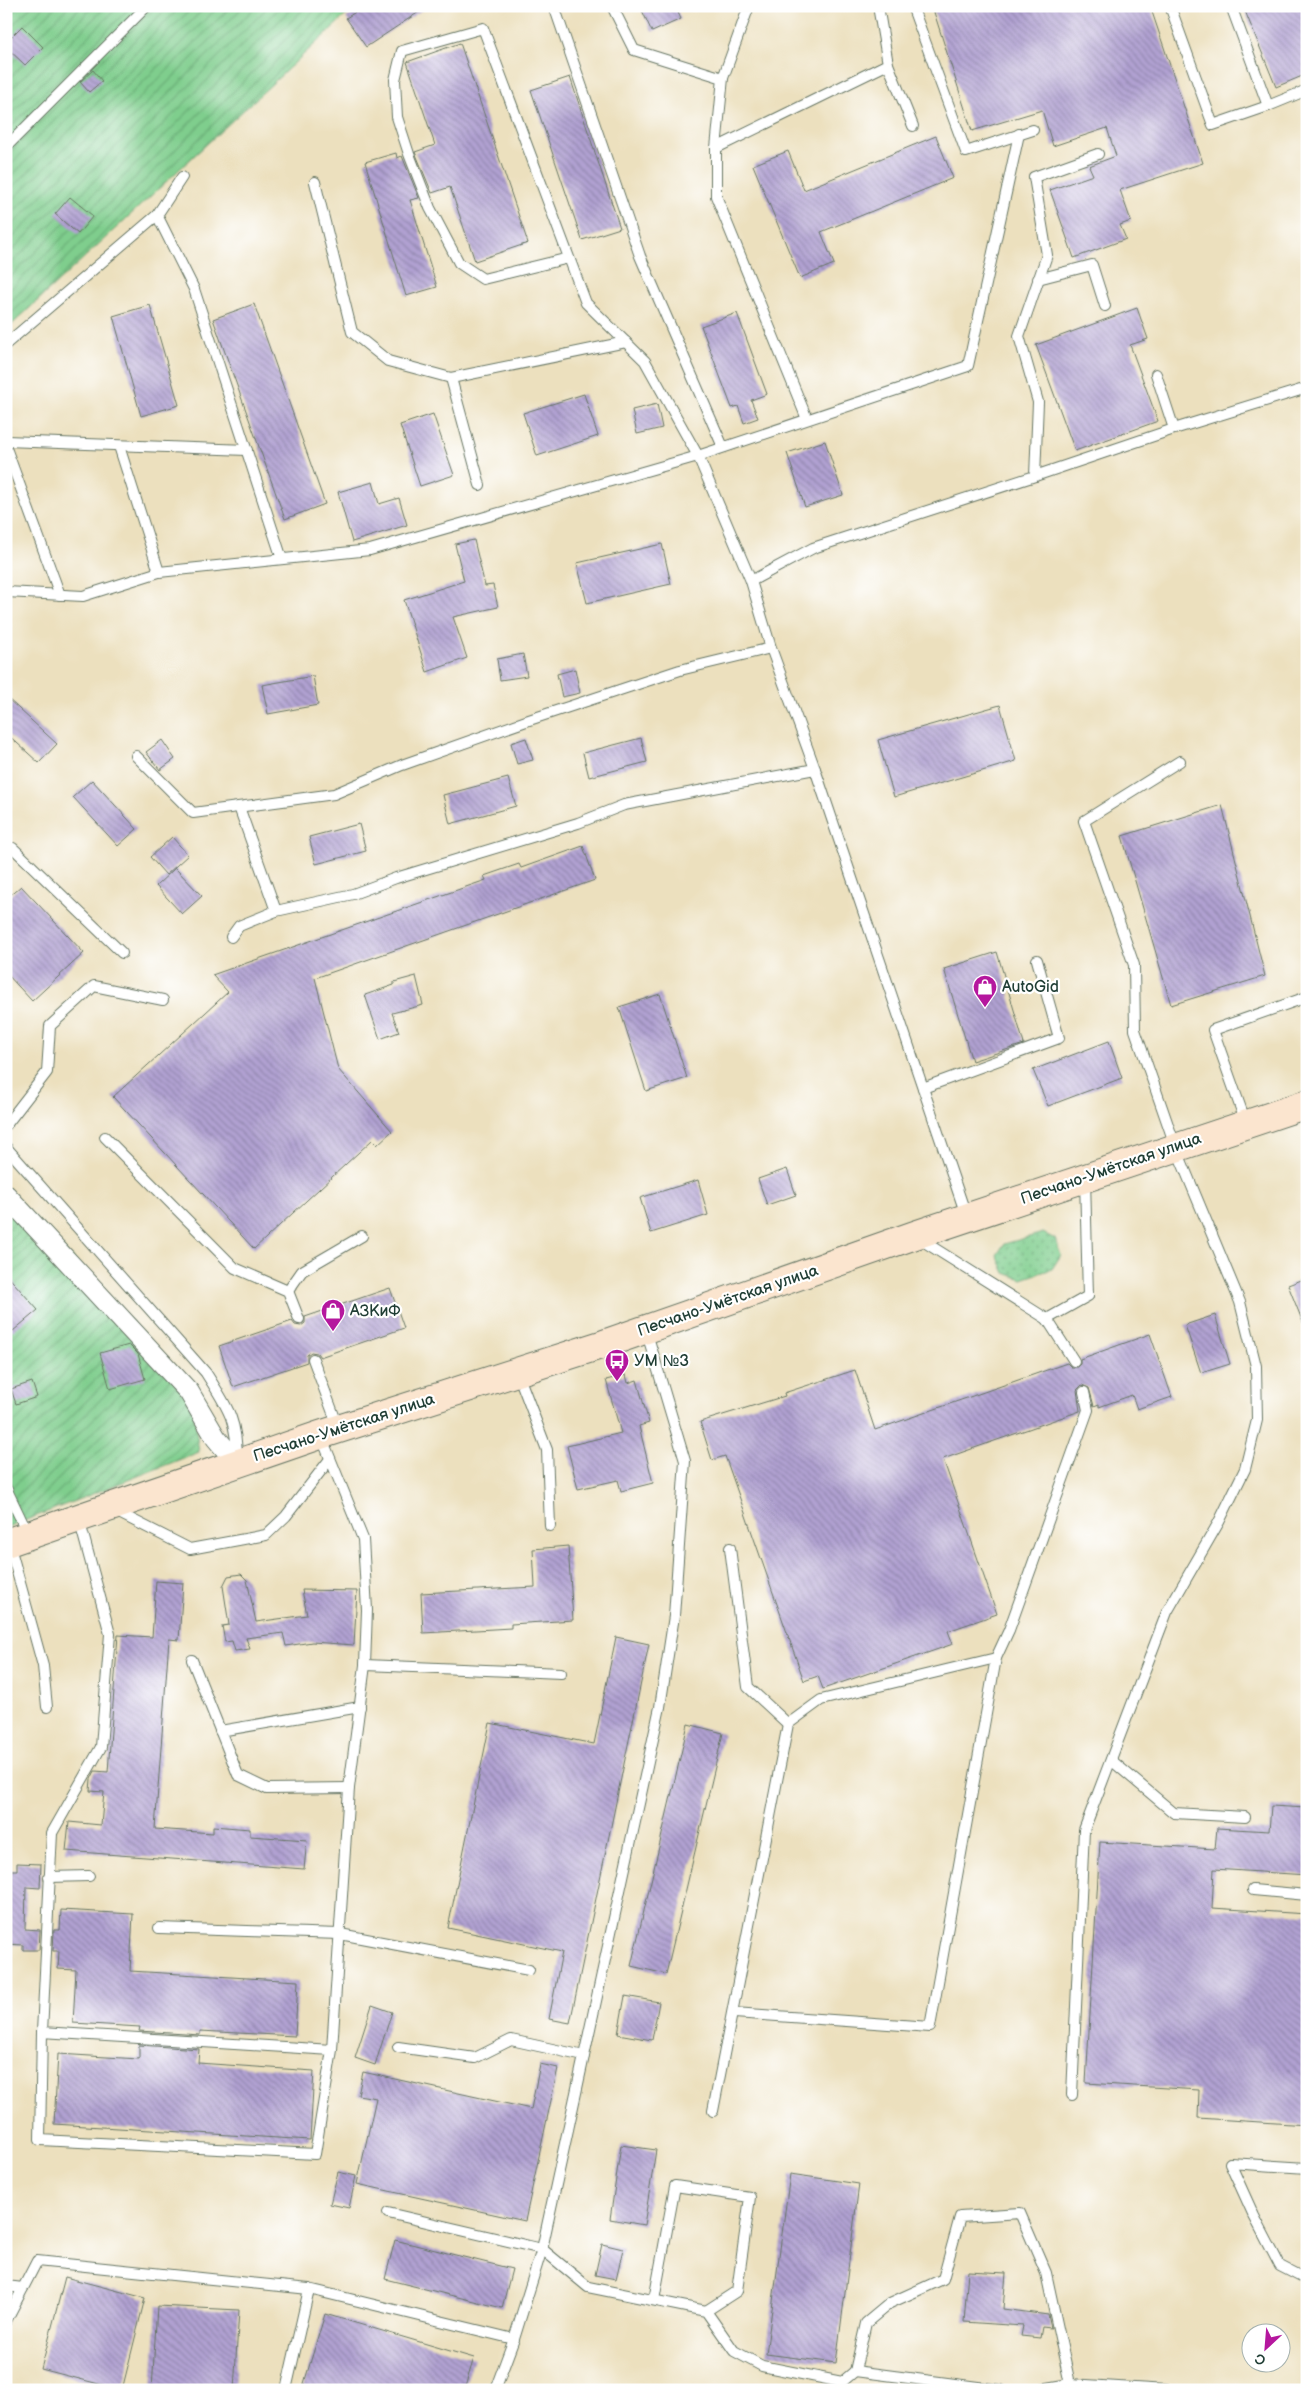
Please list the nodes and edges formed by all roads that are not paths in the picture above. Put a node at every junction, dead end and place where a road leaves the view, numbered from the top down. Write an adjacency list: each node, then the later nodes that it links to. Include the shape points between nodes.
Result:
1 (147, 6): 16 (lane)
2 (554, 6): 35 (lane, via 640,256)
3 (612, 6): 10 (lane, via 634,50)
4 (749, 6): 10 (lane)
5 (878, 6): 9 (lane)
6 (912, 6): 15 (lane, via 966,152)
7 (1170, 6): 12 (lane, via 1213,125)
8 (1231, 6): 12 (lane)
9 (888, 64): 13 (lane); 17 (lane)
10 (723, 78): 17 (lane)
11 (1307, 90): 12 (lane)
12 (1268, 106)
13 (913, 126)
14 (1033, 130): 15 (lane)
15 (1019, 134): 30 (lane, via 968,366)
16 (6, 147)
17 (716, 148): 30 (lane, via 716,196)
18 (1098, 154): 23 (lane, via 1034,178 1047,256)
19 (182, 177): 21 (lane)
20 (314, 182): 28 (lane, via 352,332 388,361)
21 (157, 215): 26 (lane); 36 (lane, via 194,289)
22 (569, 258): 22 (lane, via 483,28 402,51 395,80 397,117 430,208 459,263 483,279); 25 (lane, via 586,303)
23 (1038, 279): 24 (lane, via 1092,266); 38 (lane, via 1019,336 1038,402)
24 (1105, 306)
25 (626, 342): 28 (lane); 37 (lane, via 645,361)
26 (6, 344)
27 (1156, 374): 31 (lane)
28 (451, 378): 39 (lane)
29 (1307, 388): 31 (lane)
30 (807, 420): 35 (lane)
31 (1174, 429): 38 (lane)
32 (6, 442): 33 (lane)
33 (119, 446): 36 (lane); 41 (lane)
34 (6, 448): 44 (lane)
35 (723, 448): 37 (lane)
36 (247, 450): 40 (lane)
37 (698, 456): 40 (lane, via 370,550); 42 (lane)
38 (1035, 476): 42 (lane, via 813,548)
39 (480, 485)
40 (282, 559): 41 (lane)
41 (159, 572): 44 (lane, via 83,596)
42 (751, 581): 45 (lane)
43 (6, 592): 44 (lane)
44 (60, 595)
45 (771, 648): 48 (lane); 49 (lane, via 680,670 529,720 402,765 334,794)
46 (136, 756): 49 (lane, via 193,814)
47 (1180, 761): 63 (lane, via 1084,820 1134,965 1135,1030)
48 (815, 769): 51 (lane, via 624,805 578,823 353,894); 57 (lane)
49 (239, 807): 51 (lane)
50 (6, 848): 53 (lane, via 13,848)
51 (276, 911): 52 (lane, via 239,926)
52 (231, 937)
53 (122, 953)
54 (1037, 960): 57 (lane, via 1059,1038)
55 (1307, 997): 59 (lane, via 1213,1030)
56 (163, 1000): 60 (lane, via 94,986 50,1026 46,1072)
57 (923, 1088): 66 (lane)
58 (1307, 1104): 59 (main road, Песчано-Умётская улица)
59 (1246, 1124): 63 (main road, Песчано-Умётская улица)
60 (6, 1125)
61 (105, 1137): 69 (lane, via 235,1268)
62 (6, 1147): 78 (lane, via 206,1373 231,1413 237,1438)
63 (1176, 1148): 64 (main road, Песчано-Умётская улица); 93 (lane, via 1240,1302 1256,1366 1257,1420 1245,1469 1219,1522 1167,1612)
64 (1085, 1178): 66 (main road, Песчано-Умётская улица); 71 (lane, via 1088,1296)
65 (6, 1195): 78 (street, via 189,1392 216,1438)
66 (967, 1218): 67 (main road, Песчано-Умётская улица)
67 (915, 1235): 71 (lane); 72 (main road, Песчано-Умётская улица)
68 (362, 1236): 69 (lane, via 302,1271)
69 (288, 1292): 70 (lane)
70 (299, 1319)
71 (1047, 1319): 74 (lane)
72 (646, 1329): 75 (main road, Песчано-Умётская улица); 107 (lane, via 685,1461 674,1616 660,1707)
73 (313, 1359): 77 (lane)
74 (1074, 1361)
75 (518, 1373): 77 (main road, Песчано-Умётская улица); 82 (lane, via 548,1450)
76 (1084, 1392): 85 (lane, via 1088,1410)
77 (330, 1441): 78 (main road, Песчано-Умётская улица); 80 (lane, via 286,1516 266,1535 190,1550); 87 (lane, via 363,1539 367,1610)
78 (237, 1463): 80 (main road, Песчано-Умётская улица)
79 (6, 1488): 83 (lane)
80 (108, 1508): 81 (main road, Песчано-Умётская улица)
81 (78, 1518): 83 (main road, Песчано-Умётская улица); 97 (lane, via 110,1634 101,1747 52,1833)
82 (550, 1526)
83 (15, 1540): 89 (lane, via 43,1666)
84 (730, 1548): 91 (lane, via 748,1687)
85 (996, 1658): 91 (lane, via 821,1700); 103 (lane, via 930,2027)
86 (192, 1660): 92 (lane)
87 (365, 1665): 88 (lane); 90 (lane)
88 (561, 1673)
89 (47, 1707)
90 (360, 1707): 92 (lane); 94 (lane)
91 (788, 1724): 103 (lane)
92 (220, 1732): 94 (lane, via 238,1775 267,1789)
93 (1110, 1760): 95 (lane, via 1174,1813); 108 (lane, via 1084,1830)
94 (349, 1788): 101 (lane)
95 (1245, 1817)
96 (89, 1876): 97 (lane)
97 (49, 1877): 104 (lane)
98 (1253, 1890): 99 (lane)
99 (1307, 1895)
100 (159, 1928): 101 (lane)
101 (340, 1934): 102 (lane); 106 (lane)
102 (529, 1970)
103 (734, 2013): 109 (lane)
104 (42, 2032): 106 (lane); 106 (lane, via 40,2140 315,2154)
105 (398, 2047): 107 (lane, via 475,2058 511,2040)
106 (332, 2050)
107 (584, 2056): 112 (lane)
108 (1072, 2095)
109 (713, 2110)
110 (1307, 2168): 113 (lane, via 1230,2163 1280,2266)
111 (388, 2213): 112 (lane)
112 (542, 2249): 117 (lane, via 588,2286); 120 (lane)
113 (1307, 2280)
114 (6, 2286): 115 (lane)
115 (23, 2288): 116 (lane, via 37,2261); 119 (lane)
116 (309, 2289): 120 (lane); 124 (lane)
117 (654, 2300): 118 (lane); 118 (lane, via 675,2186 750,2198 737,2291)
118 (706, 2311): 121 (lane, via 734,2351 762,2366 842,2382)
119 (6, 2321)
120 (514, 2340): 125 (lane)
121 (855, 2371): 122 (lane, via 866,2323 890,2303 943,2278 960,2217 1020,2213 1046,2273); 126 (lane)
122 (1070, 2384): 123 (lane); 127 (lane)
123 (1153, 2389): 128 (lane)
124 (286, 2390)
125 (495, 2390)
126 (1001, 2390)
127 (1036, 2390)
128 (1167, 2390)

